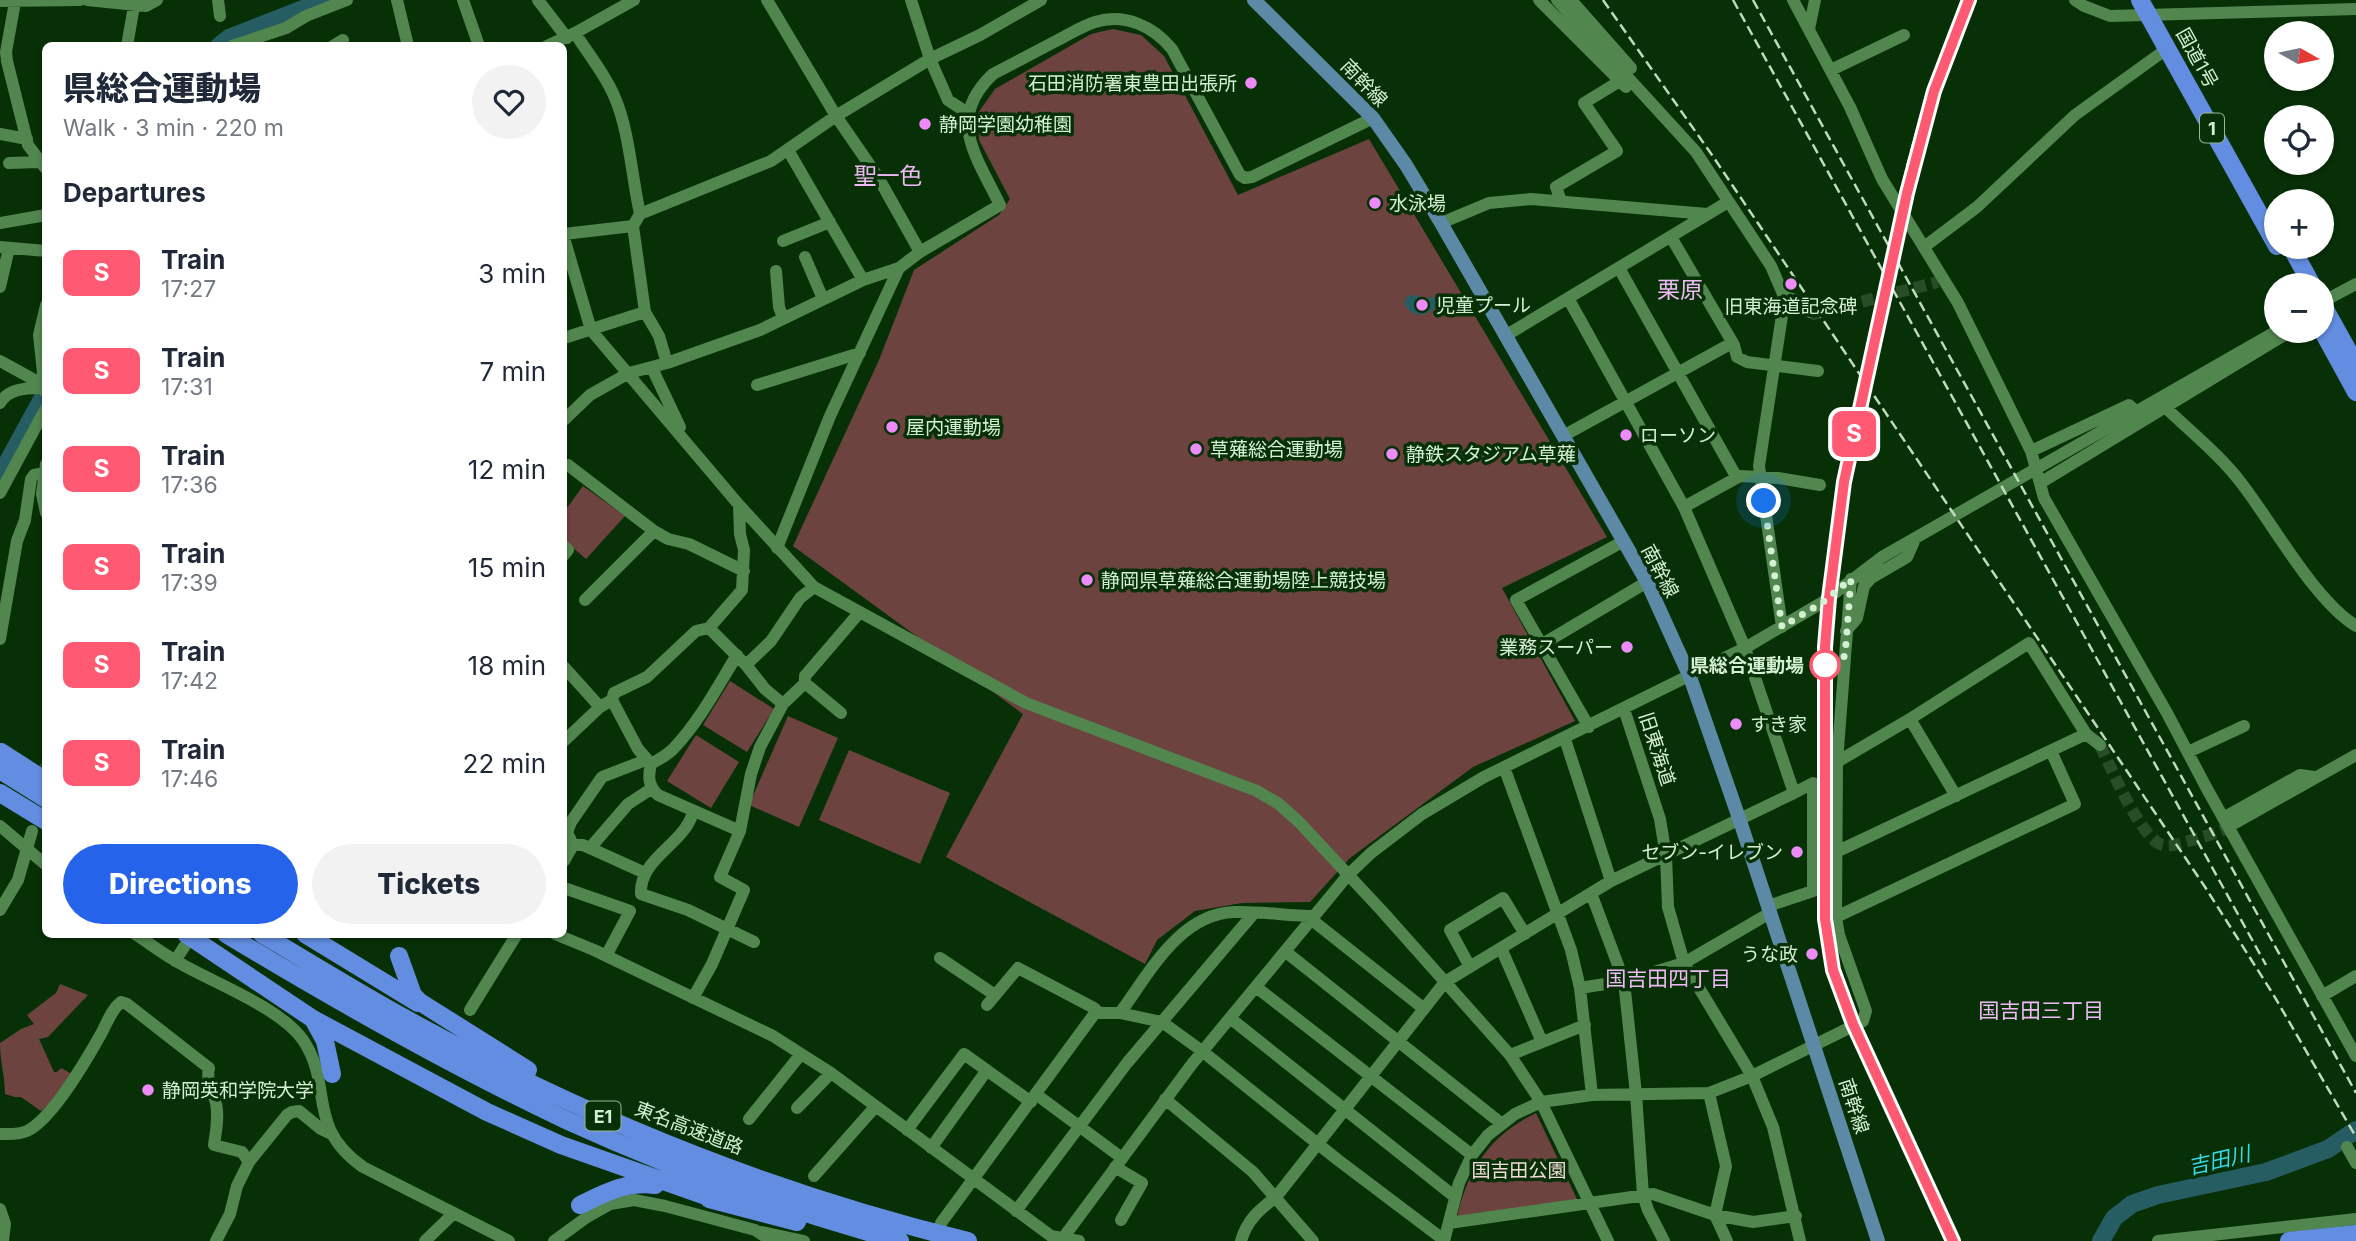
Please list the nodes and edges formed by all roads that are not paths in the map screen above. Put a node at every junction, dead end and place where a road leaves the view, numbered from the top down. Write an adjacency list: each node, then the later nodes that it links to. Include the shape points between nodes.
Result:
1 (80, 0): 21 (street)
2 (87, 0): 23 (street)
3 (158, 0): 23 (street)
4 (218, 0): 26 (street)
5 (347, 0): 31 (street)
6 (397, 0): 32 (street)
7 (463, 0): 33 (street)
8 (538, 0): 28 (street)
9 (634, 0): 28 (street)
10 (767, 0): 41 (street)
11 (911, 0): 36 (street)
12 (1041, 0): 36 (street)
13 (1254, 0): 42 (main road, 南幹線)
14 (1539, 0): 38 (street)
15 (1556, 0): 40 (street)
16 (1571, 0): 40 (street, via 1641,80)
17 (1793, 0): 27 (street)
18 (1815, 0): 27 (street)
19 (2075, 0): 24 (street, via 2110,16)
20 (0, 2): 21 (street)
21 (15, 2): 44 (street, via 6,52)
22 (2302, 5): 24 (street); 25 (street)
23 (134, 6): 30 (street)
24 (2152, 9): 35 (highway, 国道1号 / 1); 48 (highway, 国道1号 / 1)
25 (2356, 9)
26 (220, 16)
27 (1809, 29): 37 (street)
28 (571, 35): 34 (street); 51 (street, via 615,97)
29 (1904, 36): 37 (street)
30 (128, 42)
31 (244, 42)
32 (407, 42)
33 (478, 42)
34 (556, 42)
35 (2168, 48): 57 (highway, 国道1号 / 1); 63 (street, via 2074,115 1977,207)
36 (930, 59): 39 (street, via 948,100); 41 (street)
37 (1832, 70): 63 (street, via 1882,179)
38 (1620, 82): 40 (street); 49 (street, via 1584,103 1617,151 1556,187)
39 (969, 114): 42 (street, via 973,99 993,74 1094,22 1113,19 1148,27 1163,38 1245,178); 66 (street, via 970,139 1000,205)
40 (1663, 114): 50 (street, via 1696,152)
41 (836, 116): 45 (street); 66 (street, via 878,177)
42 (1373, 118): 56 (main road, 南幹線)
43 (0, 134): 44 (street)
44 (27, 139): 47 (street)
45 (789, 150): 51 (street); 54 (street)
46 (9, 163): 47 (street)
47 (42, 166)
48 (2264, 199)
49 (1560, 201): 52 (street); 56 (street, via 1489,203)
50 (1728, 202): 52 (street); 76 (street, via 1771,266)
51 (640, 214): 58 (street)
52 (1707, 214): 60 (street)
53 (42, 216): 55 (street)
54 (831, 222): 61 (street); 71 (street)
55 (0, 223)
56 (1441, 223): 86 (main road, 南幹線)
57 (2264, 223)
58 (633, 226): 59 (street); 79 (street)
59 (567, 236)
60 (1671, 237): 69 (street); 89 (street)
61 (783, 241)
62 (567, 246): 84 (street)
63 (1924, 247): 85 (street)
64 (5, 248): 65 (street); 74 (street)
65 (42, 251)
66 (920, 252): 68 (street)
67 (805, 257): 78 (street)
68 (899, 268): 71 (street); 92 (street)
69 (1619, 268): 77 (street); 101 (street)
70 (776, 271): 81 (street)
71 (863, 280): 78 (street)
72 (1938, 282): 85 (street, via 1966,333)
73 (2356, 284): 75 (street)
74 (0, 287)
75 (2334, 296)
76 (1783, 297): 80 (street, via 1803,303); 96 (street)
77 (1568, 298): 86 (street); 106 (street)
78 (823, 299): 81 (street)
79 (645, 312): 84 (street); 95 (street)
80 (1811, 312)
81 (783, 318): 95 (street)
82 (42, 322): 94 (street)
83 (2334, 325): 97 (highway)
84 (591, 330): 87 (street); 100 (street)
85 (1972, 331): 114 (street)
86 (1505, 336): 113 (main road, 南幹線)
87 (567, 337)
88 (2264, 338): 125 (street, 旧東海道)
89 (1732, 343): 96 (street, via 1742,361); 101 (street)
90 (2272, 343): 108 (street)
91 (2329, 343): 105 (highway)
92 (860, 353): 102 (street); 127 (street)
93 (0, 360): 103 (street)
94 (42, 363)
95 (667, 363): 98 (street)
96 (1774, 365): 99 (street); 117 (street)
97 (2356, 365)
98 (652, 368): 100 (street); 112 (street)
99 (1818, 371)
100 (629, 373): 110 (street, via 590,395); 112 (street)
101 (1678, 373): 106 (street); 118 (street)
102 (757, 384)
103 (42, 388)
104 (42, 389): 107 (street, via 7,393)
105 (2356, 392)
106 (1626, 401): 113 (street); 123 (street)
107 (0, 403)
108 (2166, 408): 111 (street); 134 (street, via 2241,482 2323,596)
109 (42, 415): 121 (street)
110 (567, 417)
111 (2146, 420): 114 (street, via 2129,405); 119 (street)
112 (682, 436): 122 (street)
113 (1563, 436): 126 (main road, 南幹線)
114 (2031, 451): 119 (street)
115 (567, 465): 124 (street)
116 (42, 470): 138 (street, via 31,479)
117 (1760, 476): 118 (street); 120 (street); 135 (street)
118 (1737, 478): 123 (street)
119 (2040, 483): 159 (street, via 2044,498)
120 (1820, 485)
121 (0, 493)
122 (740, 505): 127 (street); 128 (street)
123 (1684, 507): 140 (street)
124 (654, 531): 128 (street); 132 (street)
125 (1915, 539): 129 (street, 旧東海道); 137 (street, via 1907,557 1864,586 1857,618)
126 (1622, 542): 130 (main road, 南幹線); 139 (street, via 1516,600)
127 (777, 548): 131 (street)
128 (744, 571): 136 (street, via 743,590)
129 (1851, 579): 135 (street, 旧東海道); 137 (street)
130 (1647, 582): 139 (street); 143 (main road, 南幹線)
131 (814, 587): 133 (street); 141 (street, via 800,598 771,640)
132 (585, 600)
133 (859, 613): 144 (street, via 805,676); 185 (street, via 1026,703 1257,791 1299,822)
134 (2356, 626)
135 (1782, 627): 140 (street, 旧東海道)
136 (709, 628): 141 (street); 145 (street, via 696,631 647,677 614,693)
137 (1846, 631): 162 (street)
138 (0, 639)
139 (1541, 645): 152 (street)
140 (1745, 648): 143 (street, 旧東海道); 168 (street)
141 (742, 660): 146 (street); 161 (street, via 674,749)
142 (567, 670): 147 (street)
143 (1690, 677): 148 (street, 旧東海道); 174 (main road, 南幹線)
144 (805, 683): 146 (street); 149 (street)
145 (612, 700): 147 (street); 161 (street)
146 (783, 704): 177 (street, via 760,747)
147 (600, 707): 154 (street)
148 (1624, 709): 152 (street); 182 (street, 旧東海道, via 1660,819)
149 (841, 713)
150 (1910, 719): 153 (street, via 2029,643); 162 (street); 171 (street)
151 (2244, 726): 159 (street)
152 (1589, 727): 155 (street)
153 (2086, 734): 156 (street); 157 (street)
154 (567, 738)
155 (1565, 739): 163 (street); 186 (street)
156 (2099, 745)
157 (2051, 751): 171 (street); 193 (street, via 2076,804)
158 (1, 752): 165 (highway); 166 (highway)
159 (2188, 752): 173 (street)
160 (2356, 755): 173 (street, via 2314,777 2300,775)
161 (648, 762): 167 (street); 178 (street, via 602,777 571,822)
162 (1837, 762): 181 (street)
163 (1504, 767): 185 (street, via 1422,814); 192 (street)
164 (0, 770): 170 (highway)
165 (42, 773)
166 (42, 778)
167 (651, 789): 172 (street); 179 (street, via 628,804)
168 (1794, 793): 174 (street); 189 (street, via 1813,783 1813,891)
169 (5, 796): 176 (highway)
170 (42, 796)
171 (1956, 796): 181 (street)
172 (694, 812): 177 (street); 184 (street, via 688,827)
173 (2229, 820): 218 (street)
174 (1740, 821): 182 (street); 189 (main road, 南幹線)
175 (0, 826): 180 (street)
176 (41, 828): 180 (street)
177 (740, 831): 195 (street, via 720,877 744,890)
178 (568, 840): 179 (street)
179 (590, 848): 184 (street)
180 (28, 850): 183 (street); 190 (street, via 18,880)
181 (1836, 852): 193 (street)
182 (1665, 856): 186 (street); 211 (street, 旧東海道, via 1668,907)
183 (42, 862)
184 (645, 873): 195 (street, via 641,891 645,896)
185 (1348, 875): 194 (street); 215 (street)
186 (1611, 881): 188 (street)
187 (567, 889): 208 (street, via 631,911)
188 (1591, 893): 192 (street); 214 (street)
189 (1769, 909): 211 (street); 231 (main road, 南幹線)
190 (0, 910)
191 (1254, 913): 194 (street); 223 (street, via 1220,913 1184,932); 227 (street)
192 (1558, 915): 196 (street); 217 (street)
193 (1836, 917): 231 (street, via 1866,1012 1863,1021)
194 (1314, 918): 206 (street); 220 (street)
195 (726, 928): 204 (street); 219 (street)
196 (1525, 934): 205 (street); 212 (street, via 1503,898 1460,923 1450,930)
197 (141, 938): 210 (street)
198 (233, 938): 291 (highway, 東名高速道路 / E1, via 400,1036 566,1120 790,1209)
199 (269, 938): 256 (highway, 東名高速道路 / E1, via 468,1052)
200 (311, 938): 224 (highway)
201 (515, 938): 221 (street)
202 (564, 938): 208 (street)
203 (186, 939): 210 (street); 226 (highway)
204 (754, 942)
205 (1501, 948): 212 (street); 230 (street)
206 (1286, 951): 216 (street); 229 (street)
207 (399, 956): 224 (highway, via 413,995)
208 (606, 956): 219 (street)
209 (940, 958): 222 (street, via 991,1000 1018,968)
210 (175, 961): 255 (street, via 295,1030 314,1065)
211 (1684, 963): 214 (street); 240 (street, 旧東海道)
212 (1470, 967): 215 (street)
213 (2356, 976): 218 (street)
214 (1624, 981): 217 (street); 242 (street)
215 (1445, 982): 220 (street); 234 (street)
216 (1256, 987): 225 (street); 239 (street)
217 (1580, 988): 228 (street)
218 (2322, 996): 235 (street)
219 (693, 998): 233 (street)
220 (1423, 1008): 229 (street)
221 (470, 1010)
222 (1100, 1013): 223 (street); 244 (street, via 1095,1013)
223 (1121, 1013): 227 (street)
224 (442, 1018): 256 (highway)
225 (1230, 1018): 232 (street); 249 (street)
226 (313, 1019): 238 (highway, via 325,1041); 269 (highway, via 487,1112)
227 (1162, 1022): 232 (street); 252 (street)
228 (1585, 1025): 230 (street); 243 (street)
229 (1397, 1041): 239 (street); 251 (street)
230 (1542, 1042): 234 (street)
231 (1814, 1045): 240 (street); 301 (main road, 南幹線)
232 (1202, 1051): 245 (street); 257 (street)
233 (802, 1054): 237 (street); 250 (street)
234 (1510, 1055): 246 (street)
235 (2356, 1056)
236 (987, 1070): 244 (street); 253 (street, via 964,1054); 259 (street)
237 (831, 1073): 247 (street); 248 (street)
238 (332, 1074)
239 (1370, 1075): 249 (street); 260 (street)
240 (1752, 1076): 241 (street); 276 (street, 旧東海道, via 1773,1127)
241 (1709, 1093): 242 (street); 275 (street, via 1726,1166)
242 (1636, 1094): 243 (street); 266 (street)
243 (1592, 1095): 246 (street)
244 (1034, 1099): 252 (street); 265 (street)
245 (1165, 1099): 262 (street); 267 (street, via 1253,1172)
246 (1541, 1102): 251 (street); 270 (street)
247 (875, 1107): 253 (street); 264 (street)
248 (797, 1108)
249 (1344, 1109): 257 (street); 268 (street)
250 (749, 1119)
251 (1502, 1124): 260 (street)
252 (1080, 1126): 262 (street); 273 (street)
253 (907, 1130): 259 (street)
254 (0, 1134): 261 (street, via 28,1131 46,1114 121,1002 209,1068 218,1121 214,1145 242,1152)
255 (331, 1134): 261 (street, via 299,1111 292,1112); 274 (street, via 343,1152 363,1167)
256 (652, 1137): 292 (highway, 東名高速道路 / E1, via 798,1191)
257 (1318, 1143): 267 (street); 296 (street)
258 (2347, 1147): 263 (street)
259 (931, 1148): 265 (street)
260 (1472, 1154): 268 (street)
261 (248, 1162): 285 (street)
262 (1118, 1162): 277 (street, via 1142,1183); 283 (street)
263 (2356, 1163)
264 (814, 1176)
265 (973, 1180): 273 (street); 279 (street)
266 (1643, 1195): 270 (street); 275 (street, via 1653,1194); 298 (street)
267 (1276, 1197): 294 (street, via 1255,1214); 295 (street)
268 (1455, 1197): 280 (street)
269 (720, 1202): 271 (highway, via 637,1183); 290 (highway)
270 (1589, 1204): 280 (street); 297 (street)
271 (580, 1205)
272 (0, 1209): 284 (street, via 5,1224)
273 (1016, 1211): 283 (street, via 1051,1236)
274 (454, 1213): 286 (street); 287 (street)
275 (1715, 1215): 276 (street, via 1754,1222); 299 (street)
276 (1796, 1216): 300 (street, 旧東海道)
277 (1121, 1220)
278 (2349, 1220): 302 (street); 304 (street)
279 (941, 1223)
280 (1448, 1223): 296 (street)
281 (2356, 1234): 303 (highway)
282 (764, 1237): 288 (street, via 634,1200 610,1204); 289 (street)
283 (1063, 1238): 293 (street)
284 (3, 1241)
285 (216, 1241)
286 (425, 1241)
287 (509, 1241)
288 (554, 1241)
289 (804, 1241)
290 (864, 1241)
291 (900, 1241)
292 (968, 1241)
293 (1079, 1241)
294 (1241, 1241)
295 (1314, 1241)
296 (1444, 1241)
297 (1608, 1241)
298 (1664, 1241)
299 (1727, 1241)
300 (1800, 1241)
301 (1878, 1241)
302 (2158, 1241)
303 (2289, 1241)
304 (2350, 1241)

